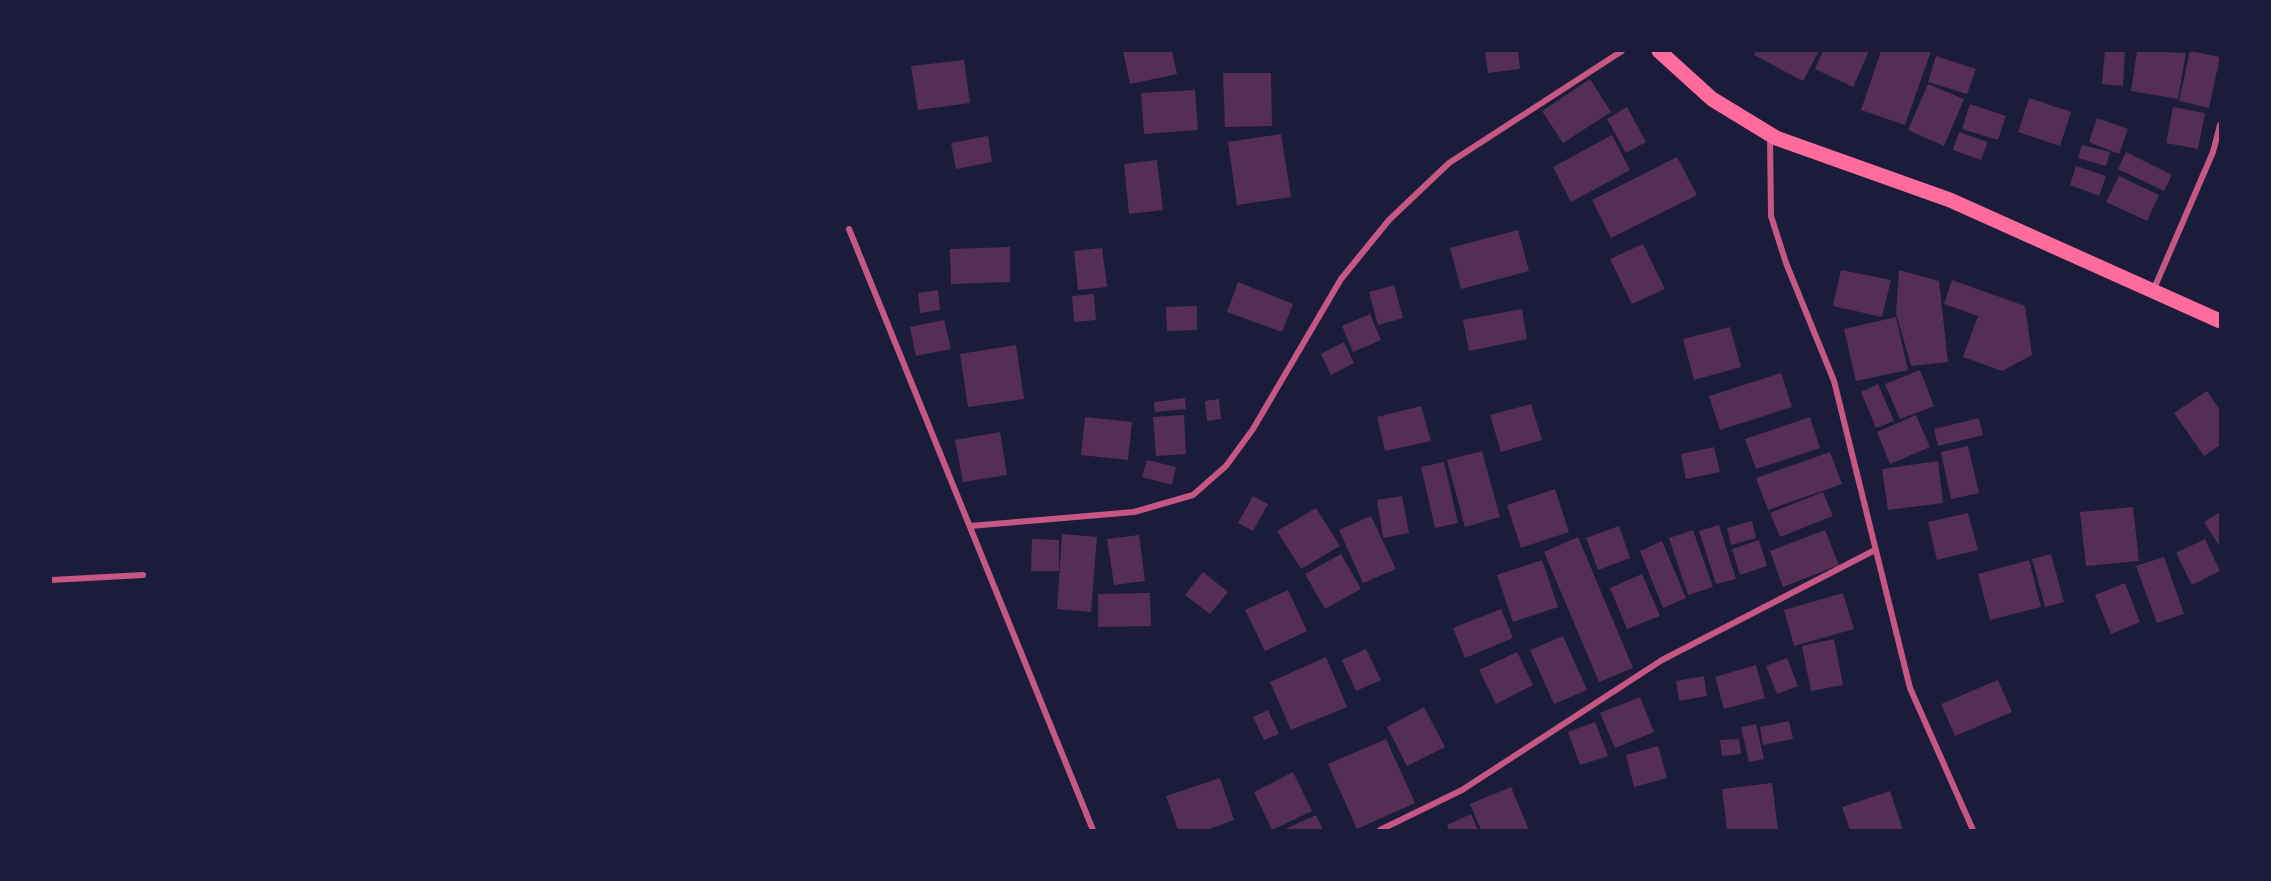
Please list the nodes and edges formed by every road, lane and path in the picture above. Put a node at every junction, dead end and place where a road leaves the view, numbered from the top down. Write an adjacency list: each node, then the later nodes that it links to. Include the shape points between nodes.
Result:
1 (1622, 51): 8 (street, via 1449,163 1389,220 1341,279 1253,429 1226,466 1193,495 1134,512)
2 (1659, 51): 4 (main road, via 1712,99)
3 (2220, 125): 6 (street, via 2213,152)
4 (1769, 133): 6 (main road, via 1950,200); 9 (street, via 1771,216 1834,381)
5 (849, 229): 8 (street)
6 (2153, 291): 7 (main road)
7 (2220, 321)
8 (970, 526): 12 (street)
9 (1875, 550): 13 (street, via 1662,660 1462,790); 14 (street, via 1910,688)
10 (143, 575): 11 (street)
11 (51, 580)
12 (1093, 830)
13 (1380, 830)
14 (1973, 830)

